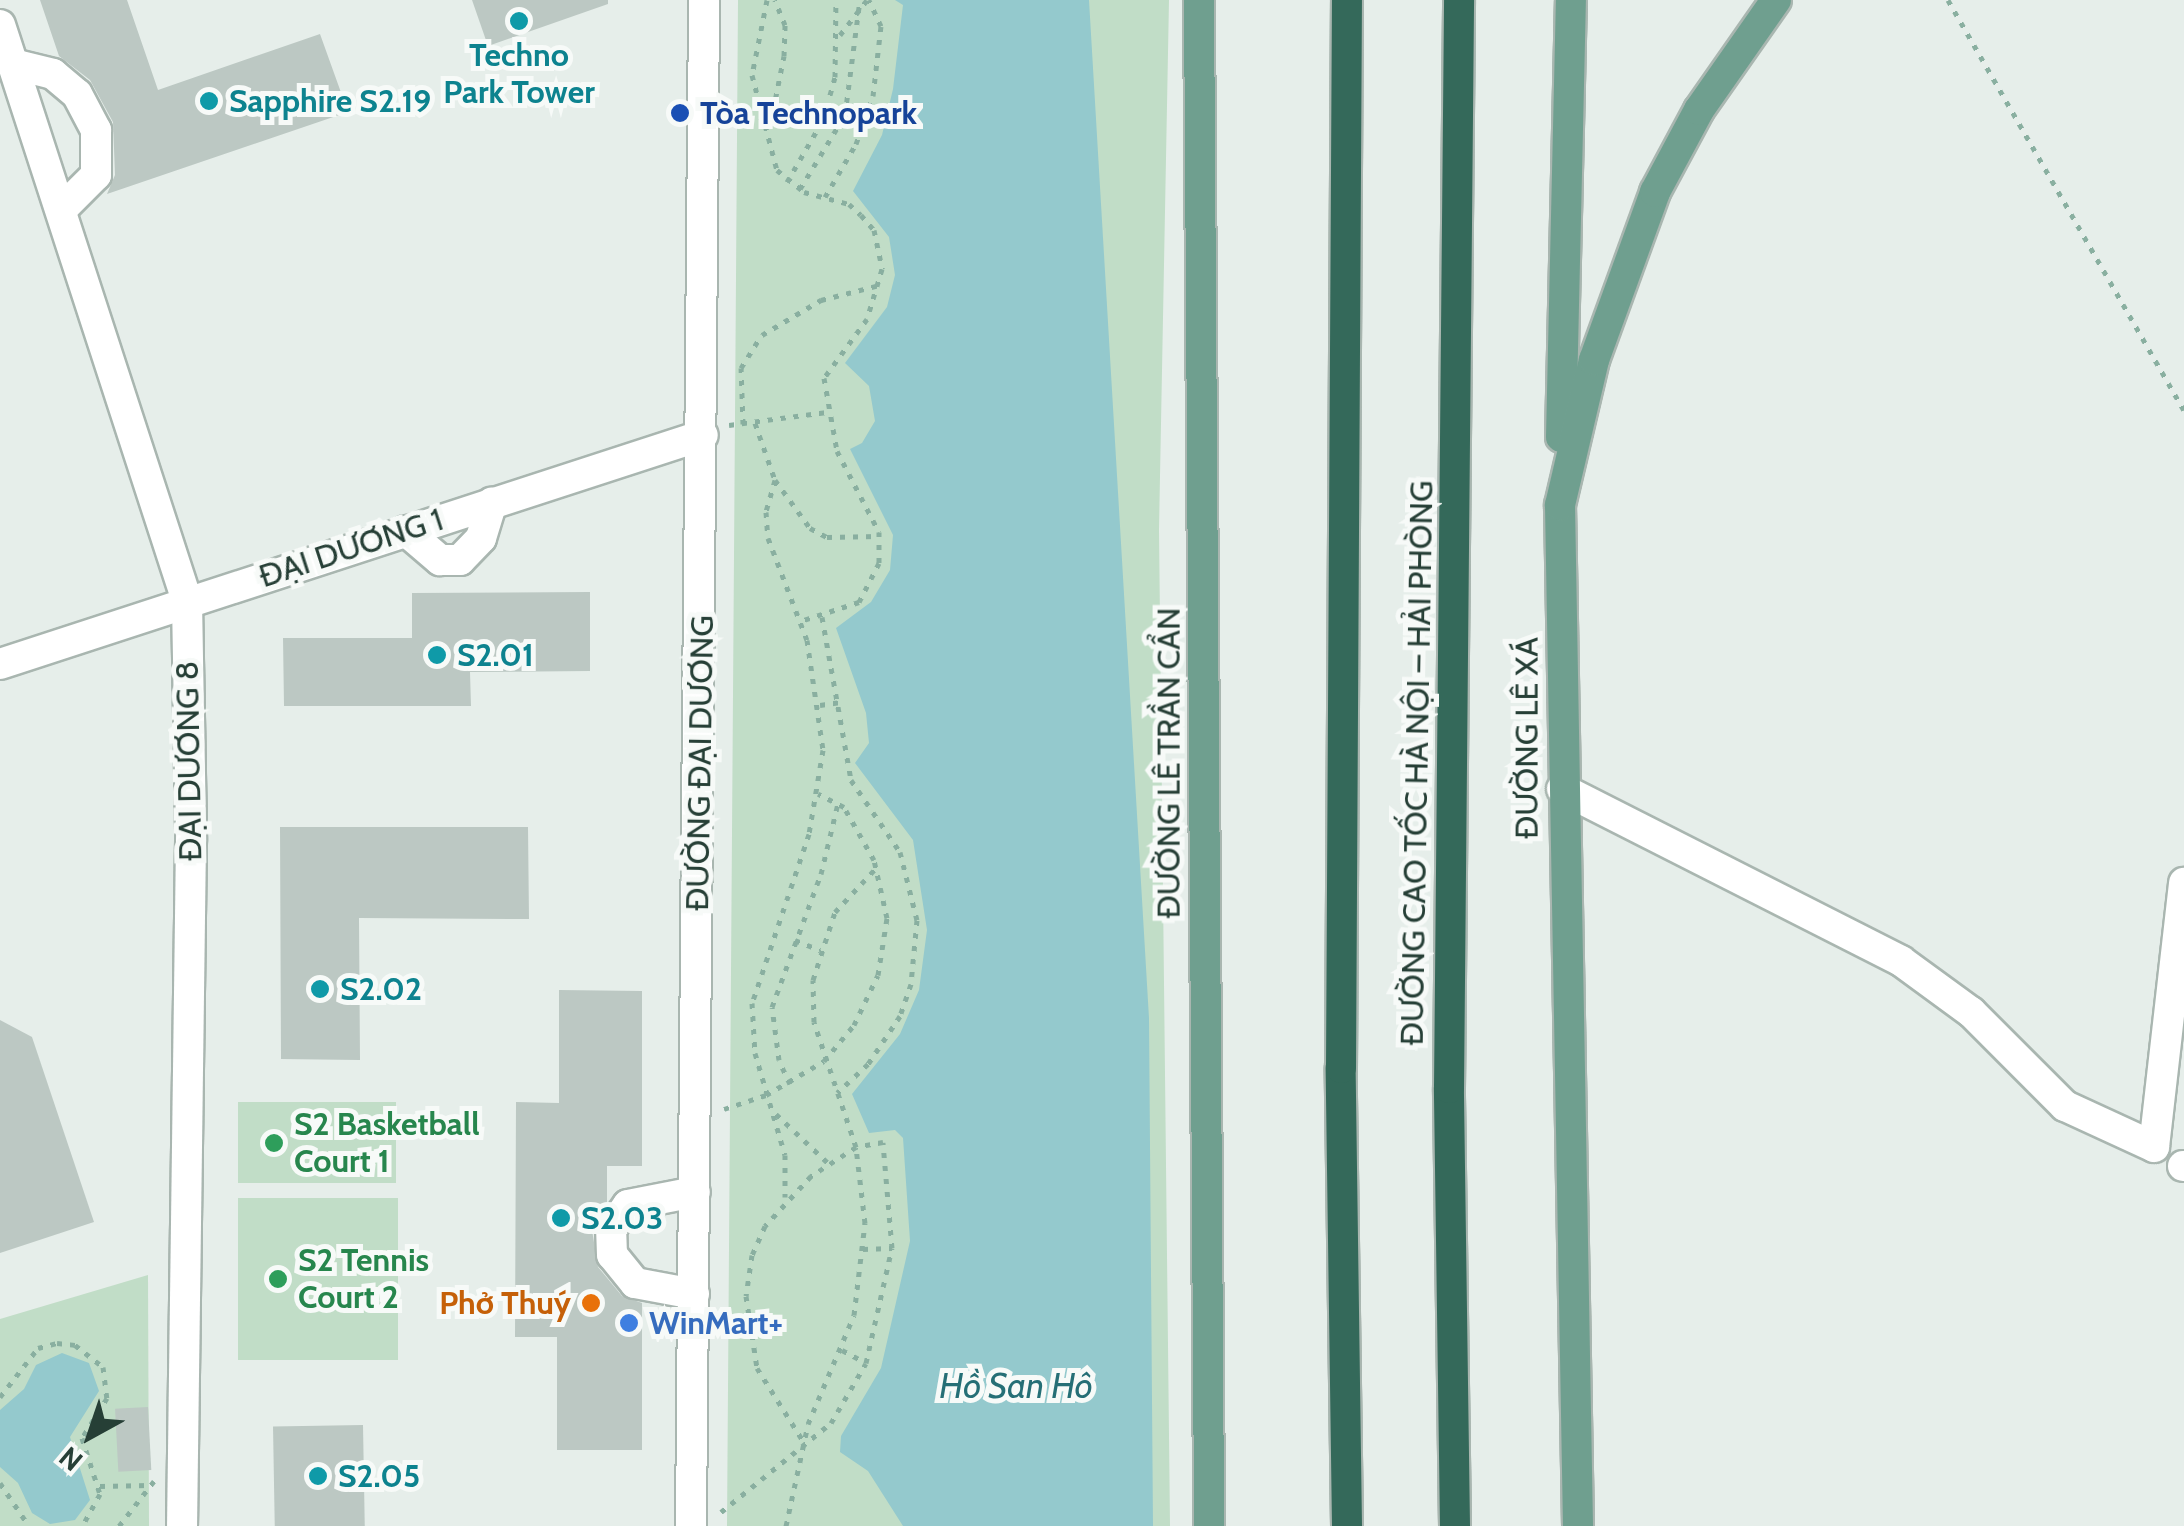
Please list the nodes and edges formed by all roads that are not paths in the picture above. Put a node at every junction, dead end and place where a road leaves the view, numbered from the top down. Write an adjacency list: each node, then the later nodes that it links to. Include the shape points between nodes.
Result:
1 (704, 0): 10 (street, ĐƯỜNG ĐẠI DƯƠNG)
2 (1199, 0): 22 (main road, ĐƯỜNG LÊ TRẦN CẨN)
3 (1347, 0): 23 (highway, via 1341,1048)
4 (1459, 0): 24 (highway, ĐƯỜNG CAO TỐC HÀ NỘI – HẢI PHÒNG, via 1450,1088)
5 (1571, 0): 12 (main road)
6 (1776, 0): 12 (main road, ĐƯỜNG LÊ XÁ, via 1699,110 1655,192 1594,360)
7 (0, 25): 8 (street, ĐẠI DƯƠNG 8)
8 (13, 64): 9 (street, ĐẠI DƯƠNG 8); 9 (street, via 52,74 77,94 96,130 96,174)
9 (62, 209): 14 (street, ĐẠI DƯƠNG 8)
10 (716, 430): 11 (street, ĐẠI DƯƠNG 1); 18 (street, ĐƯỜNG ĐẠI DƯƠNG)
11 (492, 503): 13 (street, ĐẠI DƯƠNG 1); 13 (street, via 481,538 460,560 440,560)
12 (1560, 505): 16 (main road, ĐƯỜNG LÊ XÁ)
13 (406, 531): 14 (street, ĐẠI DƯƠNG 1)
14 (187, 601): 15 (street, ĐẠI DƯƠNG 1); 20 (street, ĐẠI DƯƠNG 8, via 191,841)
15 (0, 664)
16 (1562, 788): 17 (street, via 1901,961 1971,1012 2064,1106 2154,1147); 25 (main road, ĐƯỜNG LÊ XÁ)
17 (2184, 884)
18 (695, 1192): 19 (street, ĐƯỜNG ĐẠI DƯƠNG); 19 (street, via 628,1205 610,1229 612,1255 634,1283)
19 (694, 1294): 21 (street, ĐƯỜNG ĐẠI DƯƠNG)
20 (182, 1526)
21 (691, 1526)
22 (1209, 1526)
23 (1347, 1526)
24 (1456, 1526)
25 (1578, 1526)

